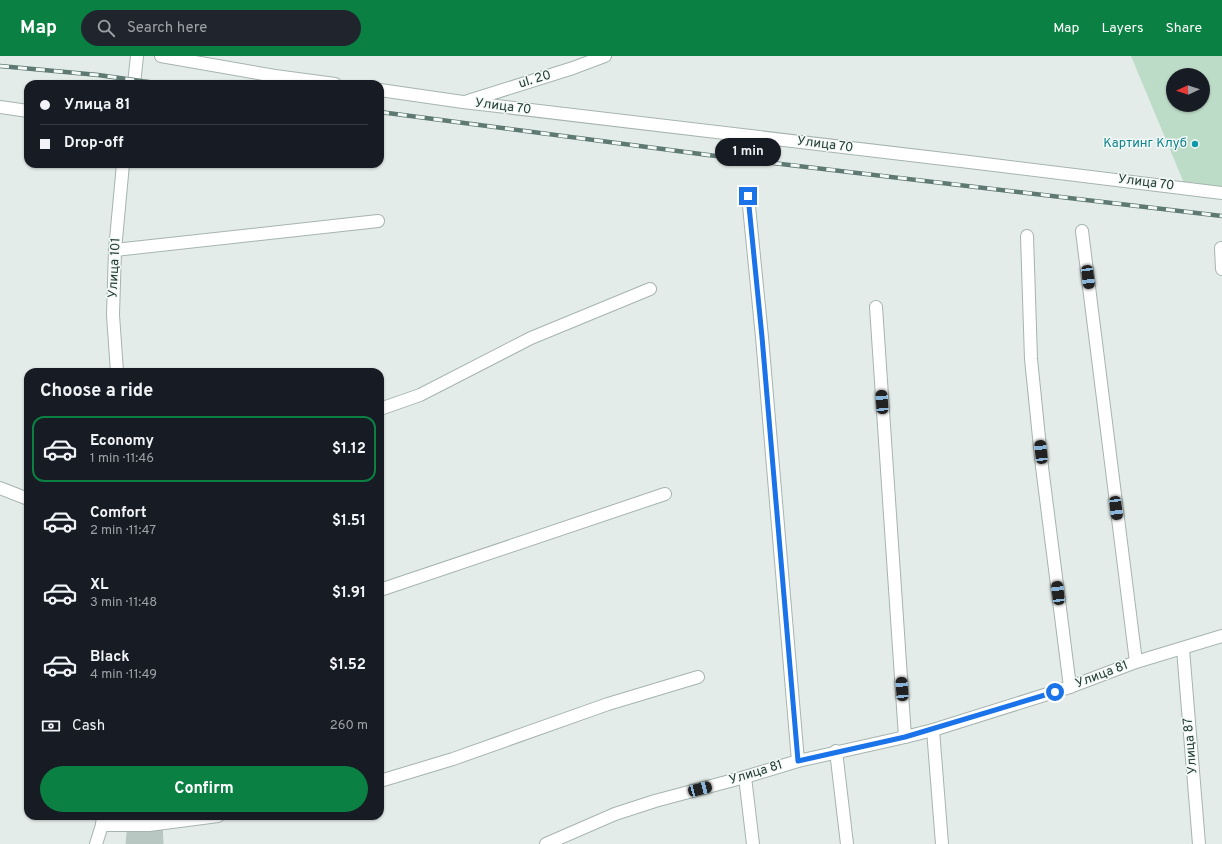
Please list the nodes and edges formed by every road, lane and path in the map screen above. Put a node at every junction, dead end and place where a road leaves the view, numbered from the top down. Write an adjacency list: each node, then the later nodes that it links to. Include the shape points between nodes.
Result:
1 (137, 56): 4 (street)
2 (161, 56): 5 (street)
3 (605, 56): 7 (street, ul. 20)
4 (134, 80)
5 (305, 80)
6 (384, 91): 7 (street, Улица 70)
7 (463, 102): 11 (street, Улица 70)
8 (0, 107): 9 (street)
9 (24, 110)
10 (123, 168): 17 (street, Улица 101)
11 (1222, 193)
12 (748, 196): 35 (street)
13 (378, 221): 17 (street)
14 (1082, 231): 29 (street)
15 (1027, 236): 31 (street, via 1031,359)
16 (1221, 248): 18 (street)
17 (115, 250): 21 (street, Улица 101, via 113,315)
18 (1222, 269)
19 (650, 289): 22 (street, via 531,338 420,395)
20 (876, 307): 33 (street)
21 (118, 368)
22 (384, 408)
23 (0, 488): 25 (street)
24 (665, 494): 26 (street)
25 (24, 497)
26 (384, 589)
27 (1222, 636): 28 (street, Улица 81)
28 (1184, 649): 29 (street, Улица 81); 46 (street, Улица 87)
29 (1136, 662): 31 (street, Улица 81)
30 (698, 677): 37 (street, via 608,704 453,759)
31 (1070, 687): 32 (street, Улица 81)
32 (933, 730): 33 (street, Улица 81); 45 (street)
33 (905, 737): 34 (street, Улица 81)
34 (836, 751): 35 (street, Улица 81); 44 (street)
35 (798, 761): 36 (street, Улица 81)
36 (745, 777): 40 (street, Улица 81, via 615,814); 43 (street)
37 (384, 780)
38 (103, 820): 39 (street, via 149,825); 41 (street)
39 (187, 820)
40 (567, 839): 42 (street, Улица 81)
41 (96, 844)
42 (546, 844)
43 (753, 844)
44 (847, 844)
45 (942, 844)
46 (1199, 844)

